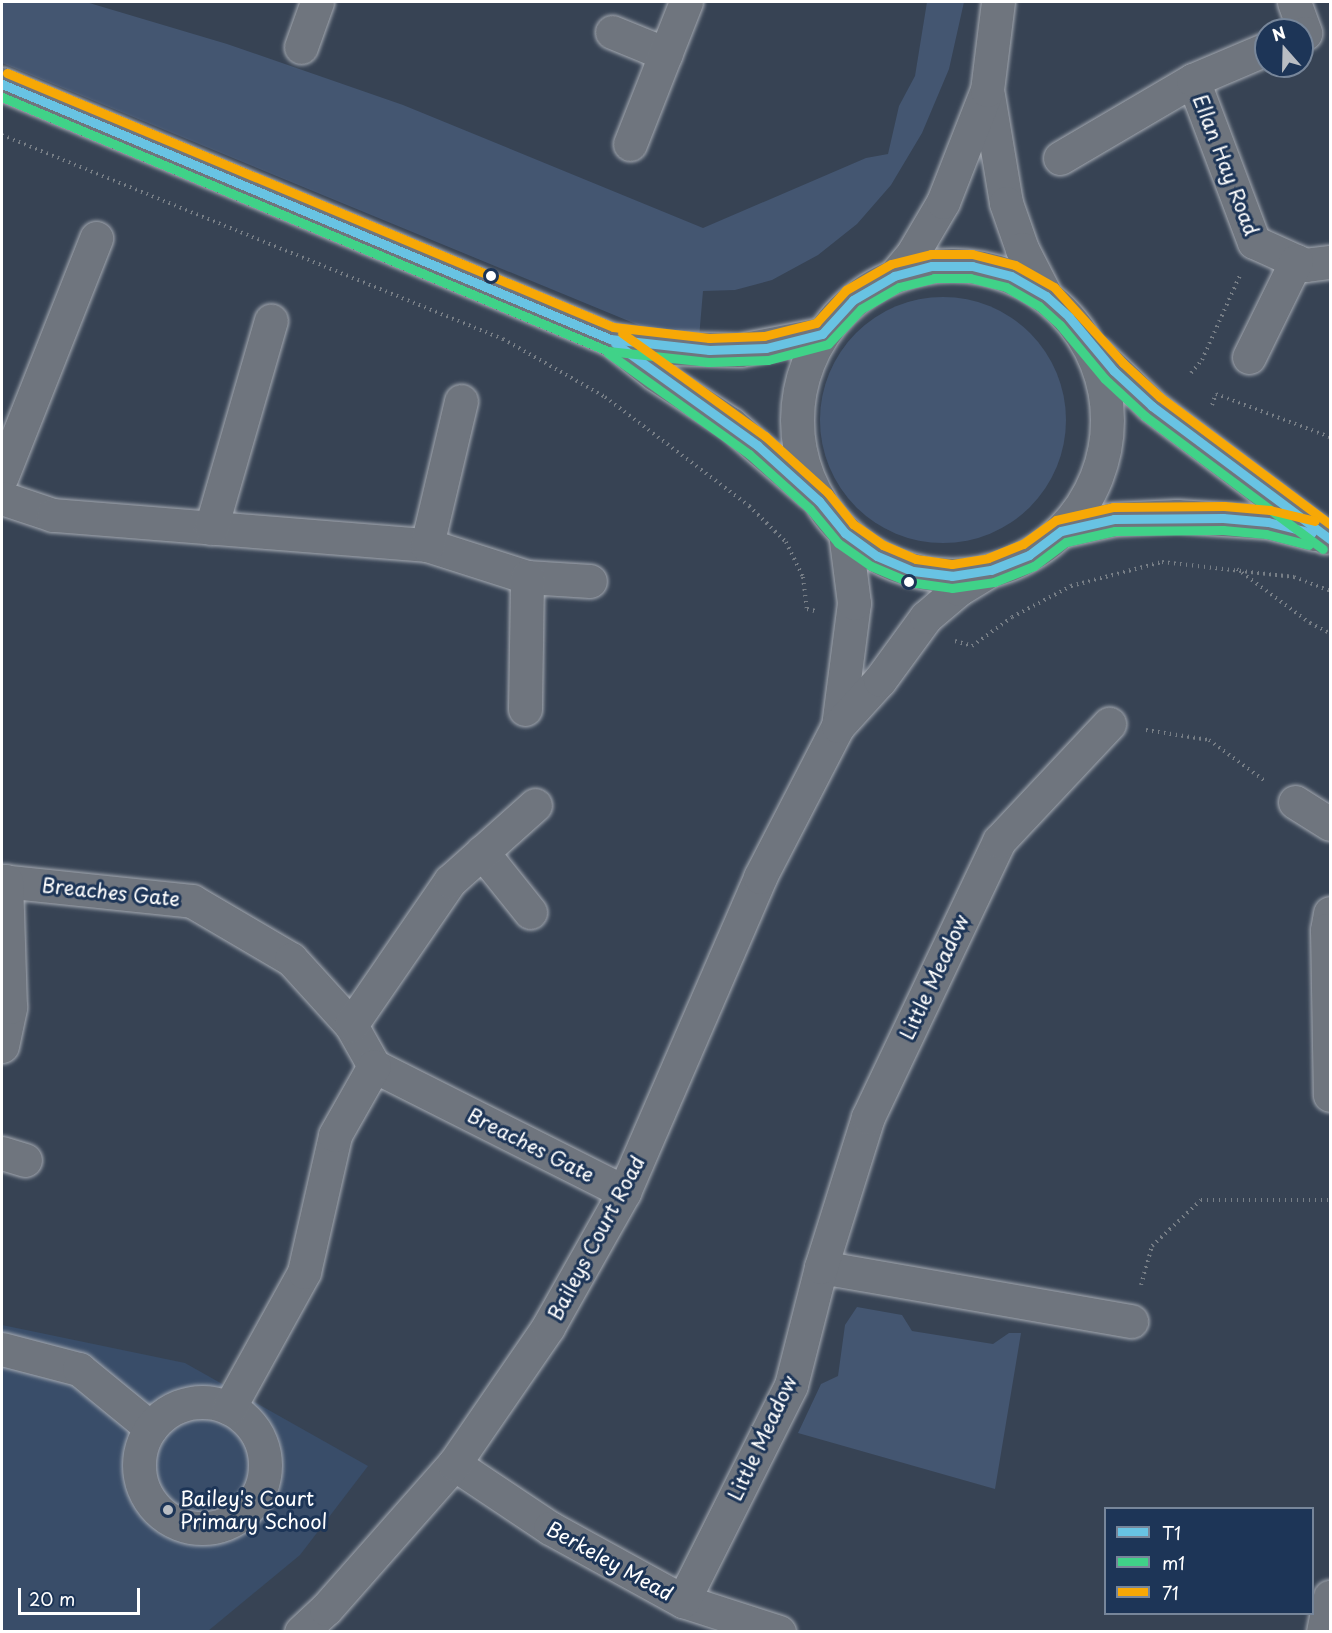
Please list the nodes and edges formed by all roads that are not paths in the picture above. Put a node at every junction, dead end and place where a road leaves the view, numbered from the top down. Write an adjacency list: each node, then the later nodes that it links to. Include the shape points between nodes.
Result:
1 (317, 2): 7 (street)
2 (686, 2): 8 (street)
3 (998, 2): 12 (street)
4 (1294, 2): 5 (street)
5 (1300, 18)
6 (612, 32): 8 (street)
7 (302, 47)
8 (666, 54): 13 (street)
9 (1254, 54): 10 (street, Ellan Hay Road)
10 (1193, 80): 14 (street, Ellan Hay Road); 16 (street, Ellan Hay Road, via 1254,242)
11 (2, 84): 22 (street)
12 (987, 90): 18 (street, via 935,218 914,253); 19 (street, via 1006,203 1022,249)
13 (635, 130)
14 (1060, 158)
15 (96, 237): 26 (street)
16 (1296, 261): 17 (street, Ellan Hay Road, via 1305,266); 24 (street)
17 (1330, 262)
18 (894, 276): 19 (street, via 932,266 972,266 1011,276); 21 (street, via 853,300)
19 (1047, 296): 23 (street)
20 (271, 320): 29 (street)
21 (822, 334): 22 (street, via 740,350 668,348); 28 (street, via 806,365 797,423 804,469)
22 (610, 339): 28 (street, via 731,424)
23 (1087, 342): 30 (street, via 1103,380 1108,420 1102,461 1086,499); 32 (street, via 1152,406)
24 (1249, 357)
25 (461, 401): 33 (street)
26 (2, 476)
27 (2, 498): 29 (street, via 53,514)
28 (819, 501): 31 (street)
29 (211, 528): 33 (street)
30 (1061, 531): 32 (street, via 1114,519 1176,516 1268,522); 34 (street, via 1029,555)
31 (845, 533): 34 (street, via 877,556 913,571 952,576); 39 (street, Baileys Court Road, via 854,603)
32 (1328, 538)
33 (427, 545): 35 (street)
34 (991, 570): 39 (street, Baileys Court Road, via 926,617 880,680)
35 (527, 577): 36 (street); 37 (street)
36 (590, 581)
37 (525, 710)
38 (1109, 724): 53 (street, Little Meadow, via 999,841 868,1117)
39 (838, 726): 52 (street, Baileys Court Road, via 760,877)
40 (1295, 802): 42 (street)
41 (535, 805): 43 (street)
42 (1330, 824)
43 (482, 852): 45 (street); 48 (street, via 450,881)
44 (4, 881): 48 (street, Breaches Gate, via 192,901 291,959); 49 (street, Breaches Gate, via 10,1007)
45 (530, 912)
46 (1330, 913): 47 (street)
47 (1329, 1014): 51 (street)
48 (351, 1025): 50 (street, Breaches Gate)
49 (2, 1046)
50 (374, 1066): 52 (street, Breaches Gate); 56 (street, via 335,1135 304,1272)
51 (1330, 1095)
52 (624, 1192): 58 (street, Baileys Court Road, via 548,1327)
53 (821, 1267): 54 (street); 60 (street, Little Meadow, via 790,1385)
54 (1131, 1321)
55 (2, 1349): 57 (street, via 80,1369)
56 (229, 1408): 57 (street, via 208,1402 187,1404 167,1413); 57 (street, via 246,1420 258,1436 265,1456 258,1496 227,1523 207,1528 187,1526 168,1518 153,1504 143,1486 139,1466 142,1446)
57 (151, 1428)
58 (454, 1464): 60 (street, Berkeley Mead, via 549,1528); 61 (street, Baileys Court Road)
59 (1330, 1597): 63 (street)
60 (683, 1601): 62 (street, Berkeley Mead)
61 (301, 1632)
62 (779, 1632)
63 (1323, 1632)

